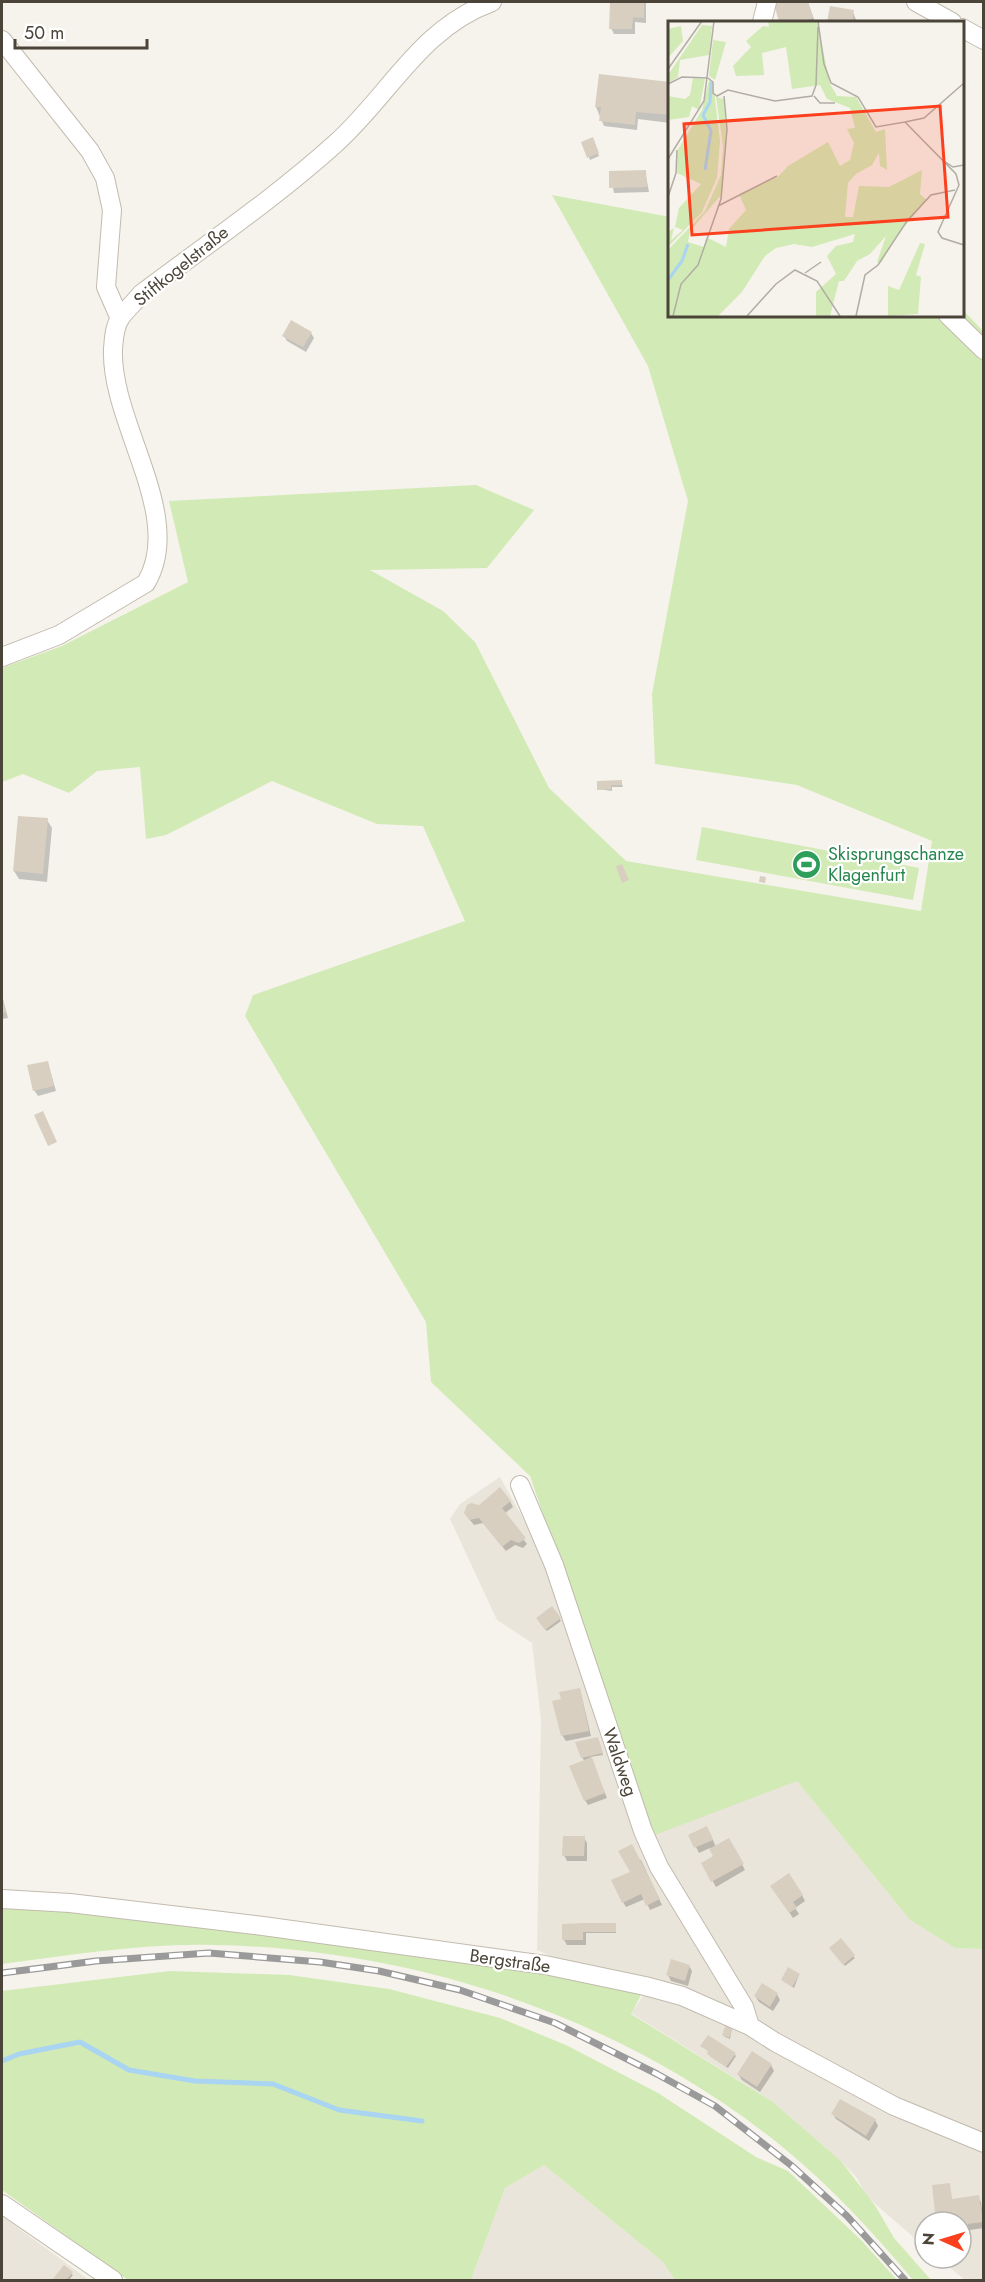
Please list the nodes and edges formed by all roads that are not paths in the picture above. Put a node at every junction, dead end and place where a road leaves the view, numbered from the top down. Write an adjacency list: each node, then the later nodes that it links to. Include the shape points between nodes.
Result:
1 (492, 2): 4 (street, Stiftkogelstraße)
2 (767, 2): 5 (street)
3 (916, 2): 6 (street)
4 (476, 5): 11 (street, Stiftkogelstraße, via 408,60 336,143 141,294)
5 (762, 21)
6 (950, 21)
7 (964, 29): 9 (street)
8 (2, 40): 11 (street, via 90,151 105,178 112,210 106,287)
9 (984, 40)
10 (949, 316): 12 (street)
11 (120, 318): 13 (street, Stiftkogelstraße, via 114,334 113,362 157,518 159,538 154,569 146,583 59,635)
12 (984, 350)
13 (2, 657)
14 (520, 1485): 16 (street, Waldweg, via 554,1565 643,1831 659,1867 744,2007)
15 (2, 1899): 16 (street, Bergstraße, via 240,1923 545,1965 682,1996)
16 (750, 2026): 17 (street, Bergstraße, via 894,2106)
17 (984, 2143)
18 (2, 2204): 19 (street)
19 (112, 2280)

